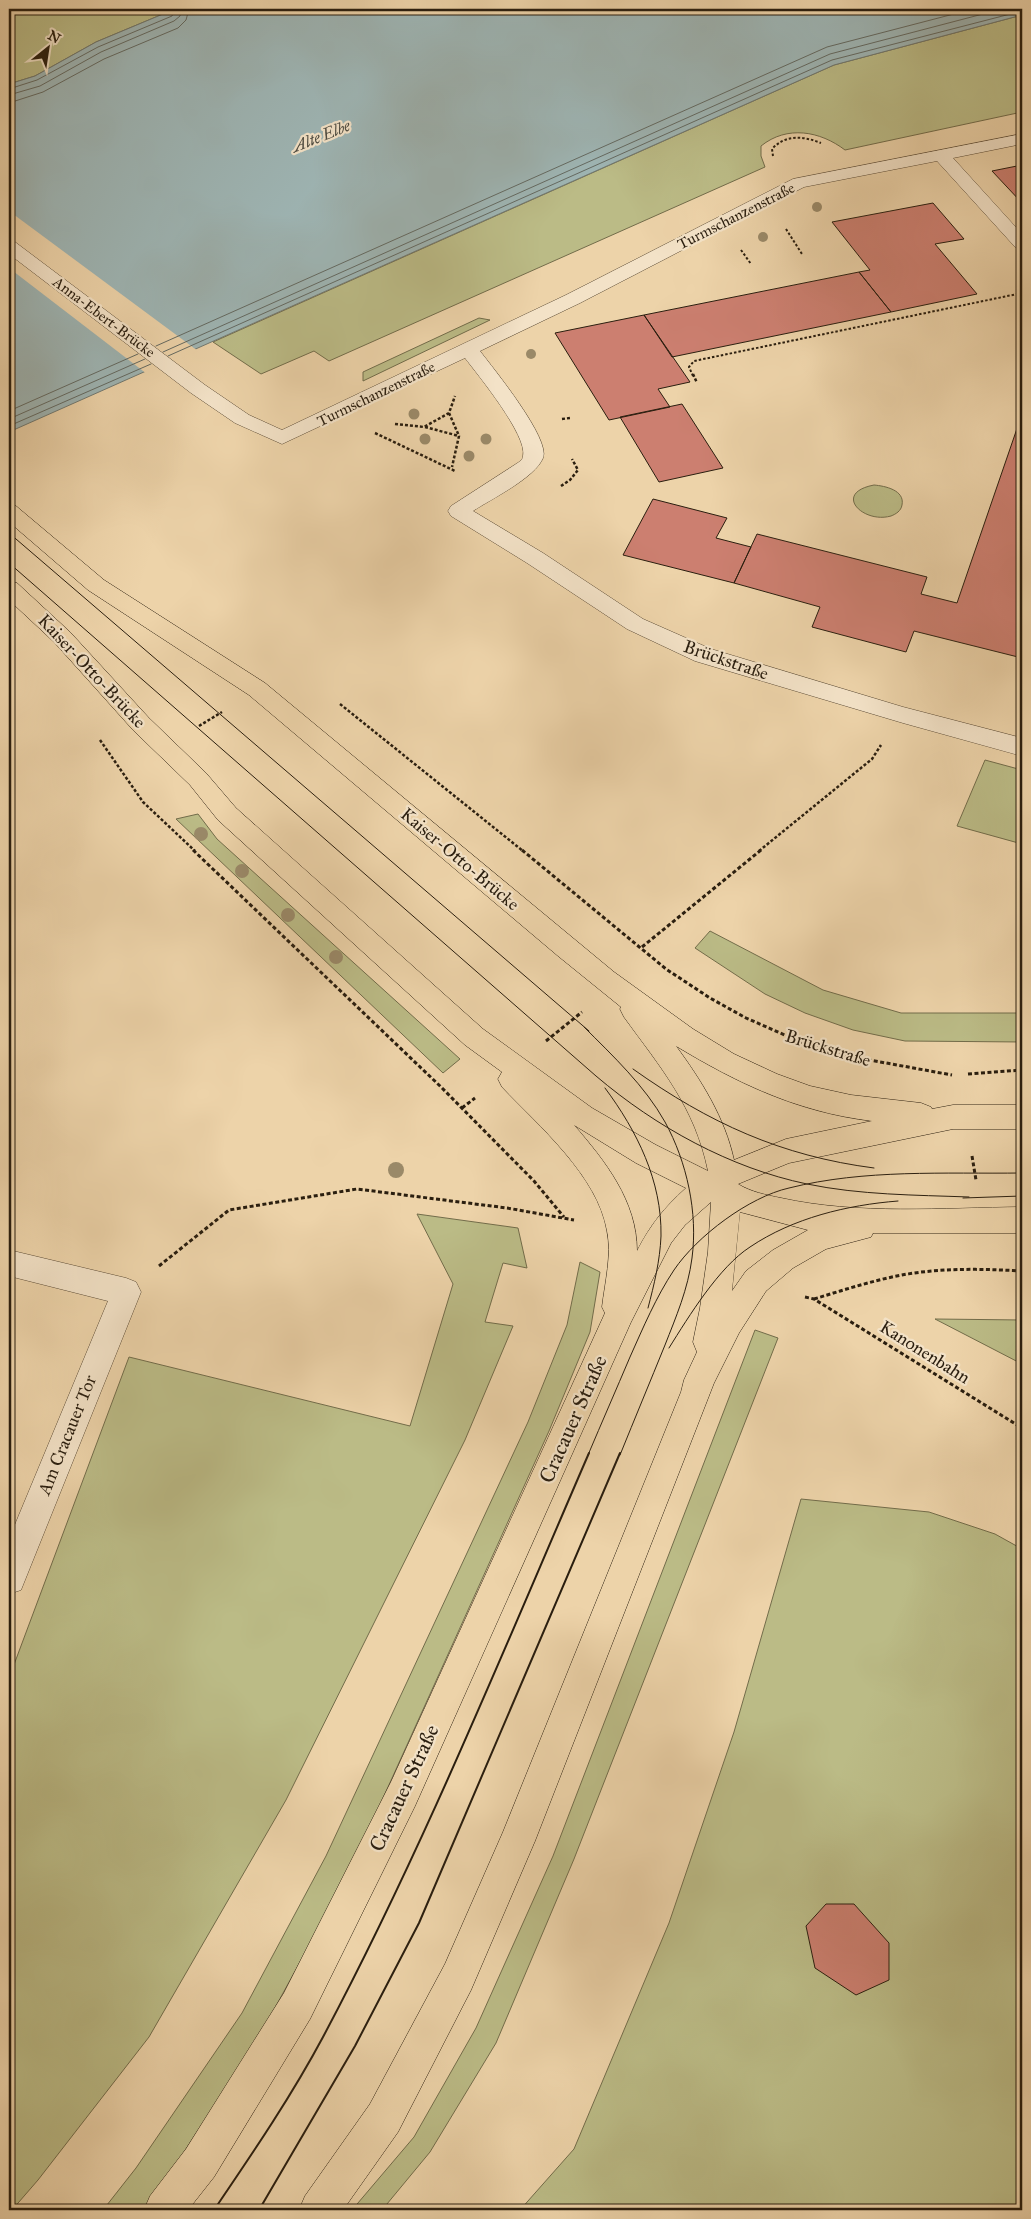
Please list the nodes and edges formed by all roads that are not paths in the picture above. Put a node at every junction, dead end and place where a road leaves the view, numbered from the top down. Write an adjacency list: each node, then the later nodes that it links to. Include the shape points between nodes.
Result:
1 (1022, 140): 2 (street, Turmschanzenstraße)
2 (941, 155): 3 (street); 5 (street, Turmschanzenstraße, via 799,183)
3 (1022, 244)
4 (9, 246): 6 (street, Anna-Ebert-Brücke, via 198,389 242,419)
5 (469, 350): 6 (street, Turmschanzenstraße); 9 (street, Brückstraße, via 512,407 534,449 534,456 530,464 458,511 635,624 703,655)
6 (282, 438)
7 (9, 511): 10 (main road, Kaiser-Otto-Brücke, via 128,608 257,689)
8 (9, 588): 11 (main road, Kaiser-Otto-Brücke, via 62,638 110,692 198,779 227,814)
9 (1022, 747)
10 (619, 992): 13 (main road, Kaiser-Otto-Brücke, via 707,1052 759,1078 808,1097 866,1110); 15 (main road, via 692,1092 704,1115)
11 (474, 1037): 12 (main road, Cracauer Straße)
12 (510, 1069): 15 (main road, via 646,1154); 19 (main road, Cracauer Straße, via 598,1175 616,1205 622,1233 621,1269 617,1308)
13 (958, 1117): 14 (main road); 15 (main road, via 786,1151)
14 (1022, 1117)
15 (713, 1189): 17 (main road, via 751,1204 808,1217); 19 (main road, Cracauer Straße, via 661,1234); 20 (main road, via 727,1219 714,1318)
16 (1022, 1220): 17 (main road)
17 (887, 1221): 20 (main road, via 820,1238 783,1259 756,1281 728,1323)
18 (9, 1263): 21 (street, Am Cracauer Tor, via 126,1292)
19 (606, 1344): 22 (main road, Cracauer Straße, via 403,1794 297,2006 200,2163)
20 (699, 1380): 23 (main road, via 517,1841 458,1977 384,2118)
21 (9, 1578)
22 (164, 2210)
23 (318, 2210)

